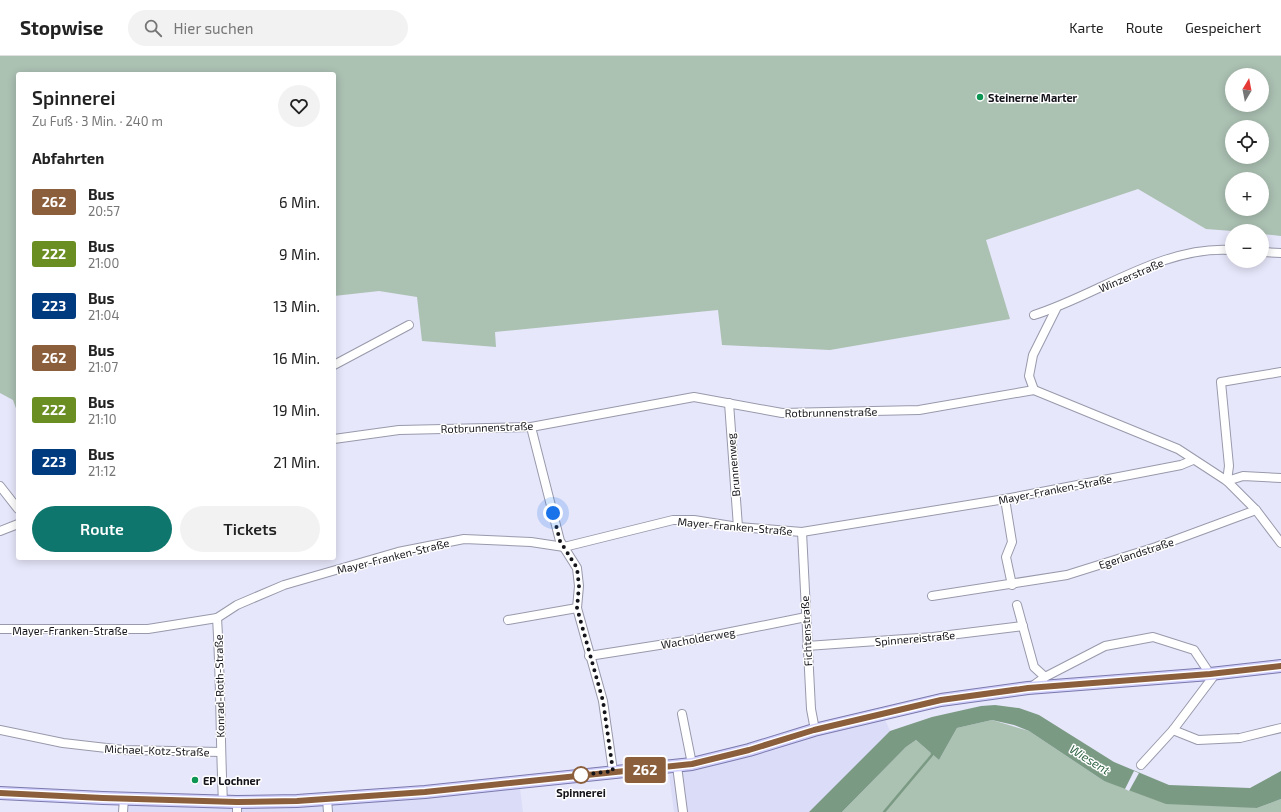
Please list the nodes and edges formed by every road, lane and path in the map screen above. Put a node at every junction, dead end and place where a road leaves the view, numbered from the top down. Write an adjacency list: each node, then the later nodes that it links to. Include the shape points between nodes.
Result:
1 (1225, 249): 4 (street, Winzerstraße, via 1216,248 1160,260)
2 (1269, 252): 3 (street)
3 (1281, 253)
4 (1056, 309): 5 (street, Winzerstraße); 9 (street, via 1033,355 1029,376)
5 (1034, 315)
6 (409, 325): 7 (street)
7 (336, 365)
8 (1281, 372): 15 (street, via 1221,382 1229,466)
9 (1034, 390): 10 (street, Rotbrunnenstraße, via 919,410 782,413); 13 (street, via 1178,448)
10 (728, 403): 11 (street, Rotbrunnenstraße, via 694,397); 21 (street, Brunnenweg)
11 (531, 427): 12 (street, Rotbrunnenstraße, via 399,430); 25 (street, via 560,541)
12 (336, 439)
13 (1193, 460): 15 (street); 17 (street, Mayer-Franken-Straße, via 1181,465)
14 (1281, 478): 15 (street, via 1243,476)
15 (1227, 481): 19 (street)
16 (0, 486): 18 (street)
17 (1005, 499): 23 (street, Mayer-Franken-Straße); 26 (street, via 1012,542 1006,557)
18 (16, 506)
19 (1256, 510): 24 (street); 26 (street, Egerlandstraße, via 1156,547 1067,575)
20 (16, 525): 22 (street)
21 (738, 527): 23 (street, Mayer-Franken-Straße); 25 (street, Mayer-Franken-Straße, via 694,520 674,520)
22 (0, 531)
23 (802, 532): 30 (street, Fichtenstraße)
24 (1281, 543)
25 (564, 547): 29 (street, via 577,568); 31 (street, Mayer-Franken-Straße, via 531,542 464,539 414,549 284,585 237,605)
26 (1012, 585): 27 (street, Egerlandstraße)
27 (932, 596)
28 (1017, 605): 33 (street)
29 (577, 608): 32 (street); 36 (street)
30 (806, 617): 35 (street, Fichtenstraße); 36 (street, Wacholderweg, via 691,640)
31 (217, 618): 34 (street, Mayer-Franken-Straße, via 148,629); 46 (street, Konrad-Roth-Straße, via 221,672)
32 (508, 620)
33 (1023, 626): 35 (street, Spinnereistraße, via 934,637); 39 (street, via 1034,667)
34 (0, 630)
35 (807, 646): 44 (street, Fichtenstraße, via 810,709)
36 (589, 656): 50 (street, via 603,701)
37 (1281, 666): 38 (main road)
38 (1213, 673): 39 (street, via 1194,650 1153,637 1105,646); 40 (main road); 45 (street)
39 (1046, 677): 40 (street)
40 (1028, 688): 44 (main road, via 941,700)
41 (682, 714): 47 (street)
42 (1281, 728): 45 (street, via 1240,738 1198,740)
43 (0, 730): 46 (street, Michael-Kotz-Straße, via 63,743 124,750)
44 (815, 730): 47 (main road)
45 (1173, 730): 49 (street)
46 (221, 752): 54 (street, Konrad-Roth-Straße)
47 (692, 764): 48 (main road)
48 (677, 766): 50 (main road); 58 (street)
49 (1141, 766)
50 (613, 771): 53 (main road, via 425,792)
51 (0, 793): 52 (main road)
52 (124, 799): 54 (main road); 56 (street)
53 (327, 799): 55 (main road); 57 (street)
54 (223, 802): 55 (main road)
55 (237, 807)
56 (123, 812)
57 (328, 812)
58 (683, 812)

